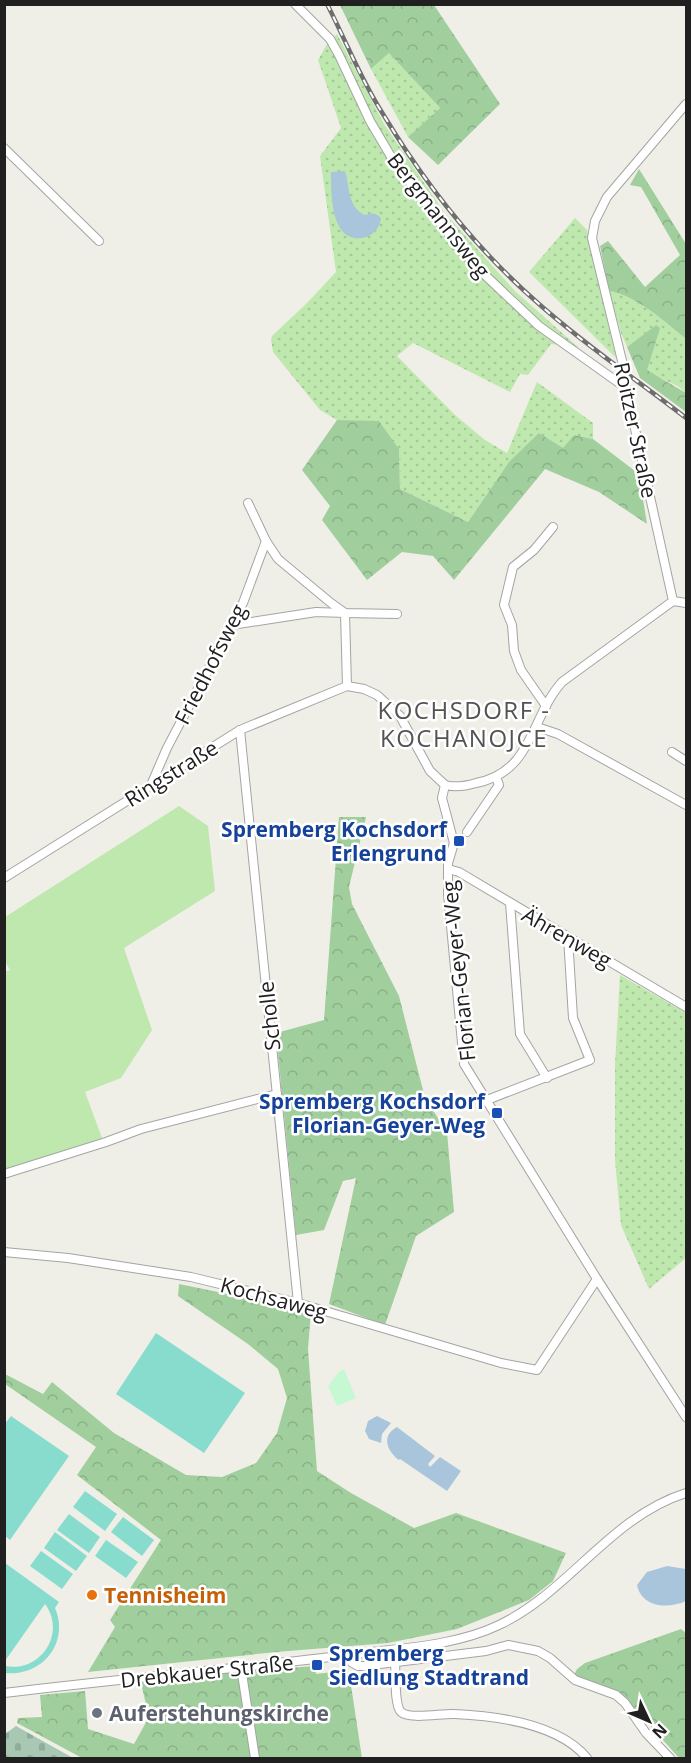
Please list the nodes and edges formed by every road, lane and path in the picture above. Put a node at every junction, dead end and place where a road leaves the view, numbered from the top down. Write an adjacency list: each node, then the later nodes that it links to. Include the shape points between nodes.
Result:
1 (295, 4): 5 (street, Bergmannsweg, via 330,39 393,160 454,241 539,326)
2 (687, 104): 5 (street, Roitzer Straße, via 607,197 593,226 592,238)
3 (4, 148): 4 (street)
4 (99, 241)
5 (626, 388): 9 (street, Roitzer Straße)
6 (248, 503): 8 (street)
7 (553, 527): 15 (street, via 513,567 504,605 521,670)
8 (266, 542): 11 (street, via 278,560); 13 (street, Friedhofsweg)
9 (673, 602): 10 (street); 15 (street, via 562,682)
10 (687, 603)
11 (345, 613): 12 (street); 13 (street, via 316,612); 14 (street)
12 (397, 614)
13 (232, 625): 22 (street, Friedhofsweg)
14 (346, 686): 17 (street, Ringstraße); 21 (street, via 376,695 400,716 430,771)
15 (546, 706): 16 (street)
16 (537, 727): 20 (street, via 518,760); 23 (street, via 589,750)
17 (240, 730): 22 (street, Ringstraße); 31 (street, Scholle)
18 (672, 752): 19 (street)
19 (687, 761)
20 (496, 777): 21 (street, via 461,786); 24 (street, via 499,785)
21 (445, 785): 25 (street, Florian-Geyer-Weg, via 442,798 454,843)
22 (151, 786): 26 (street, Ringstraße)
23 (687, 805)
24 (467, 832)
25 (448, 869): 27 (street, Ährenweg); 32 (street, Florian-Geyer-Weg, via 464,1064)
26 (4, 878)
27 (510, 903): 28 (street, Ährenweg); 30 (street, via 520,1034)
28 (568, 937): 29 (street, Ährenweg); 30 (street, via 573,1018 590,1060)
29 (687, 1007)
30 (547, 1078): 32 (street)
31 (277, 1094): 33 (street, via 141,1129); 37 (street, Scholle)
32 (487, 1100): 36 (street, Florian-Geyer-Weg)
33 (4, 1174)
34 (8, 1252): 35 (street); 37 (street, Kochsaweg, via 191,1277)
35 (4, 1261)
36 (597, 1279): 37 (street, Kochsaweg, via 537,1370); 38 (street, Florian-Geyer-Weg)
37 (298, 1303)
38 (687, 1418)
39 (687, 1493): 40 (street, Drebkauer Straße, via 647,1510 617,1531 558,1584 498,1626 466,1637)
40 (348, 1655): 41 (street, via 358,1666); 42 (street, Drebkauer Straße)
41 (395, 1662): 45 (street, via 397,1700 405,1715 453,1714 513,1721 566,1740); 46 (street, via 508,1645 538,1651 575,1680 616,1695)
42 (241, 1667): 43 (street, Drebkauer Straße); 44 (street)
43 (4, 1694)
44 (255, 1758)
45 (587, 1758)
46 (670, 1758)

